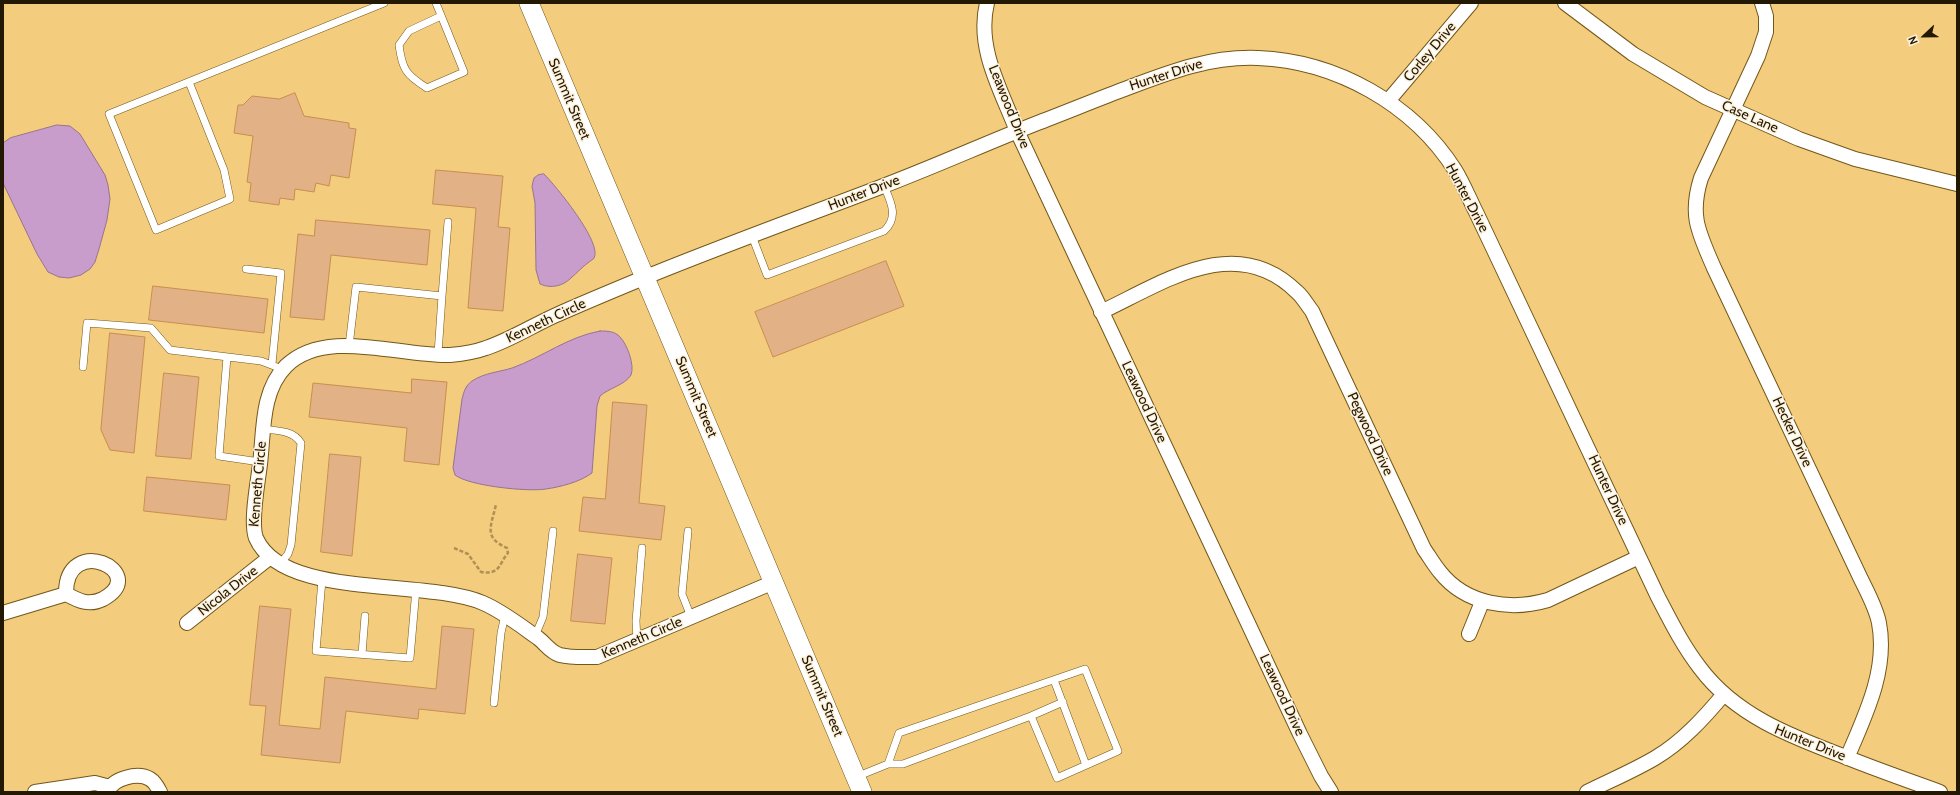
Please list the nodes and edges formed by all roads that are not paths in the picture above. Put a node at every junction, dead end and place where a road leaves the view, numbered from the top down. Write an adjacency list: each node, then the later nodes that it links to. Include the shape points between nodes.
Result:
1 (384, 3): 9 (lane)
2 (436, 3): 8 (lane)
3 (529, 3): 18 (main road, Summit Street)
4 (987, 3): 12 (street, Leawood Drive, via 984,15 984,40 991,68)
5 (1471, 3): 10 (street, Corley Drive)
6 (1565, 3): 11 (street, Case Lane, via 1633,54 1704,97)
7 (1762, 3): 11 (street, Hecker Drive, via 1766,16 1766,32 1758,56)
8 (441, 16): 8 (lane, via 409,31 399,45 402,65 414,80 427,88 464,72)
9 (189, 82): 9 (lane, via 109,114 156,230 230,199 224,170)
10 (1388, 101): 12 (street, Hunter Drive, via 1360,84 1316,68 1282,60 1232,59 1188,65); 31 (street, Hunter Drive, via 1432,140 1454,170)
11 (1733, 109): 13 (street, Case Lane, via 1799,139 1855,159); 52 (street, Hecker Drive, via 1701,178 1696,194 1695,214 1699,232 1714,268 1879,621 1882,642 1880,665 1864,720)
12 (1017, 131): 14 (street, Hunter Drive); 20 (street, Leawood Drive)
13 (1957, 184)
14 (884, 186): 16 (street, Hunter Drive); 16 (lane, via 893,207 893,217 884,231 767,275)
15 (448, 222): 19 (lane)
16 (752, 236): 18 (street, Hunter Drive)
17 (246, 269): 25 (lane, via 281,273)
18 (645, 278): 22 (street, Kenneth Circle, via 557,315 488,348 454,355); 34 (main road, Summit Street)
19 (442, 296): 21 (lane, via 356,287); 22 (lane)
20 (1101, 312): 37 (street, Pegwood Drive, via 1198,267 1234,263 1257,267 1276,276 1297,292 1312,311 1424,549 1440,573 1459,589); 59 (street, Leawood Drive, via 1300,734)
21 (349, 346): 22 (street, Kenneth Circle); 25 (street, Kenneth Circle, via 312,351)
22 (438, 354)
23 (227, 357): 24 (lane, via 170,350 151,328 87,323); 25 (lane); 27 (lane, via 219,456)
24 (83, 367)
25 (277, 367): 26 (street, Kenneth Circle, via 266,405)
26 (263, 430): 27 (street, Kenneth Circle); 32 (lane, via 290,433 301,443 291,545 288,554)
27 (260, 462): 32 (street, Kenneth Circle, via 254,534)
28 (554, 531): 44 (lane, via 543,617)
29 (688, 531): 41 (lane, via 682,594)
30 (642, 548): 45 (lane, via 636,621)
31 (1639, 557): 37 (street, Pegwood Drive, via 1533,605 1512,606); 48 (street, Hunter Drive, via 1679,636 1700,669)
32 (274, 561): 33 (street, Kenneth Circle, via 292,572); 42 (street, Nicola Drive)
33 (322, 580): 35 (street, Kenneth Circle); 46 (lane, via 316,651)
34 (774, 582): 41 (street, Kenneth Circle); 55 (main road, Summit Street)
35 (416, 589): 40 (street, Kenneth Circle, via 454,594 485,603); 46 (lane, via 410,658)
36 (66, 594): 38 (street)
37 (1482, 602): 43 (street)
38 (3, 613)
39 (365, 616): 46 (lane)
40 (505, 616): 44 (street, Kenneth Circle); 49 (lane)
41 (691, 617): 45 (street, Kenneth Circle)
42 (187, 623)
43 (1469, 634)
44 (535, 636): 45 (street, Kenneth Circle, via 553,653 573,658 597,657)
45 (637, 640)
46 (362, 654)
47 (1054, 680): 50 (lane); 53 (lane, via 899,734); 54 (lane, via 1085,669 1118,751)
48 (1724, 694): 52 (street, Hunter Drive, via 1762,722 1797,740); 60 (street, via 1708,713 1656,758)
49 (494, 702)
50 (1063, 702): 51 (lane); 54 (lane)
51 (1031, 716): 53 (lane, via 903,764); 54 (lane, via 1056,778)
52 (1847, 758): 61 (street, Hunter Drive)
53 (888, 764): 55 (lane)
54 (1086, 765)
55 (859, 785)
56 (109, 790): 57 (street, via 95,783); 58 (street, via 123,779 142,777 150,779)
57 (35, 792)
58 (160, 792)
59 (1331, 792)
60 (1587, 792)
61 (1940, 792)

